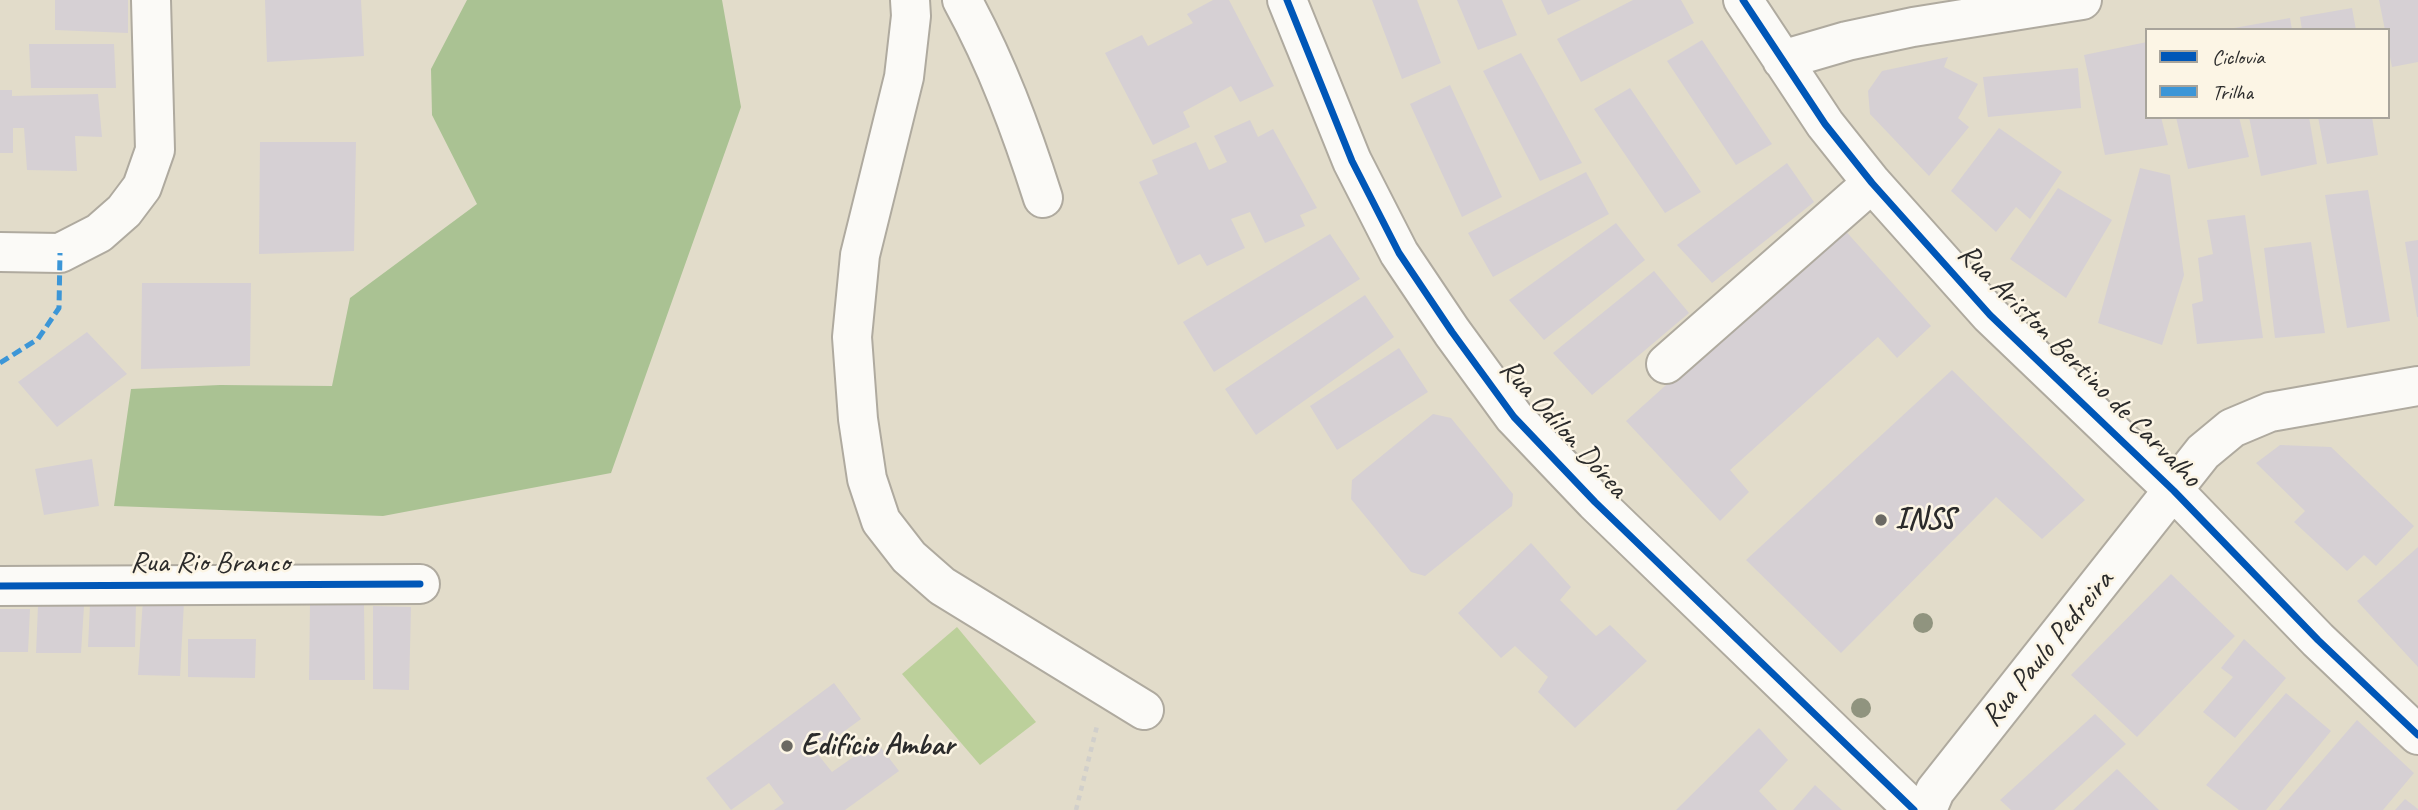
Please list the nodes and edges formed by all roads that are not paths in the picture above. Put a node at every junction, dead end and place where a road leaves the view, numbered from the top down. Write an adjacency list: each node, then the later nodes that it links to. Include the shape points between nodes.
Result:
1 (151, 0): 10 (street, via 155,150 142,187 99,233 60,253)
2 (910, 0): 16 (street, via 904,76 860,256 852,337 867,479 881,521 909,557 942,586)
3 (962, 0): 9 (street, via 1000,75)
4 (1287, 0): 18 (street, Rua Odilon Dórea, via 1352,161 1399,253 1514,417 1594,502)
5 (1743, 0): 7 (street, Rua Ariston Bertino de Carvalho)
6 (2082, 0): 7 (street, via 1913,27)
7 (1782, 60): 8 (street, Rua Ariston Bertino de Carvalho)
8 (1872, 183): 11 (street); 13 (street, Rua Ariston Bertino de Carvalho, via 1990,315)
9 (1043, 198)
10 (0, 252)
11 (1666, 364)
12 (2418, 386): 13 (street, Rua Paulo Pedreira, via 2270,412 2232,428 2203,452)
13 (2174, 491): 17 (street, Rua Ariston Bertino de Carvalho, via 2318,640); 19 (street, Rua Paulo Pedreira, via 1935,791)
14 (420, 584): 15 (street, Rua Rio Branco)
15 (0, 586)
16 (1144, 710)
17 (2418, 735)
18 (1914, 810)
19 (1927, 810)

